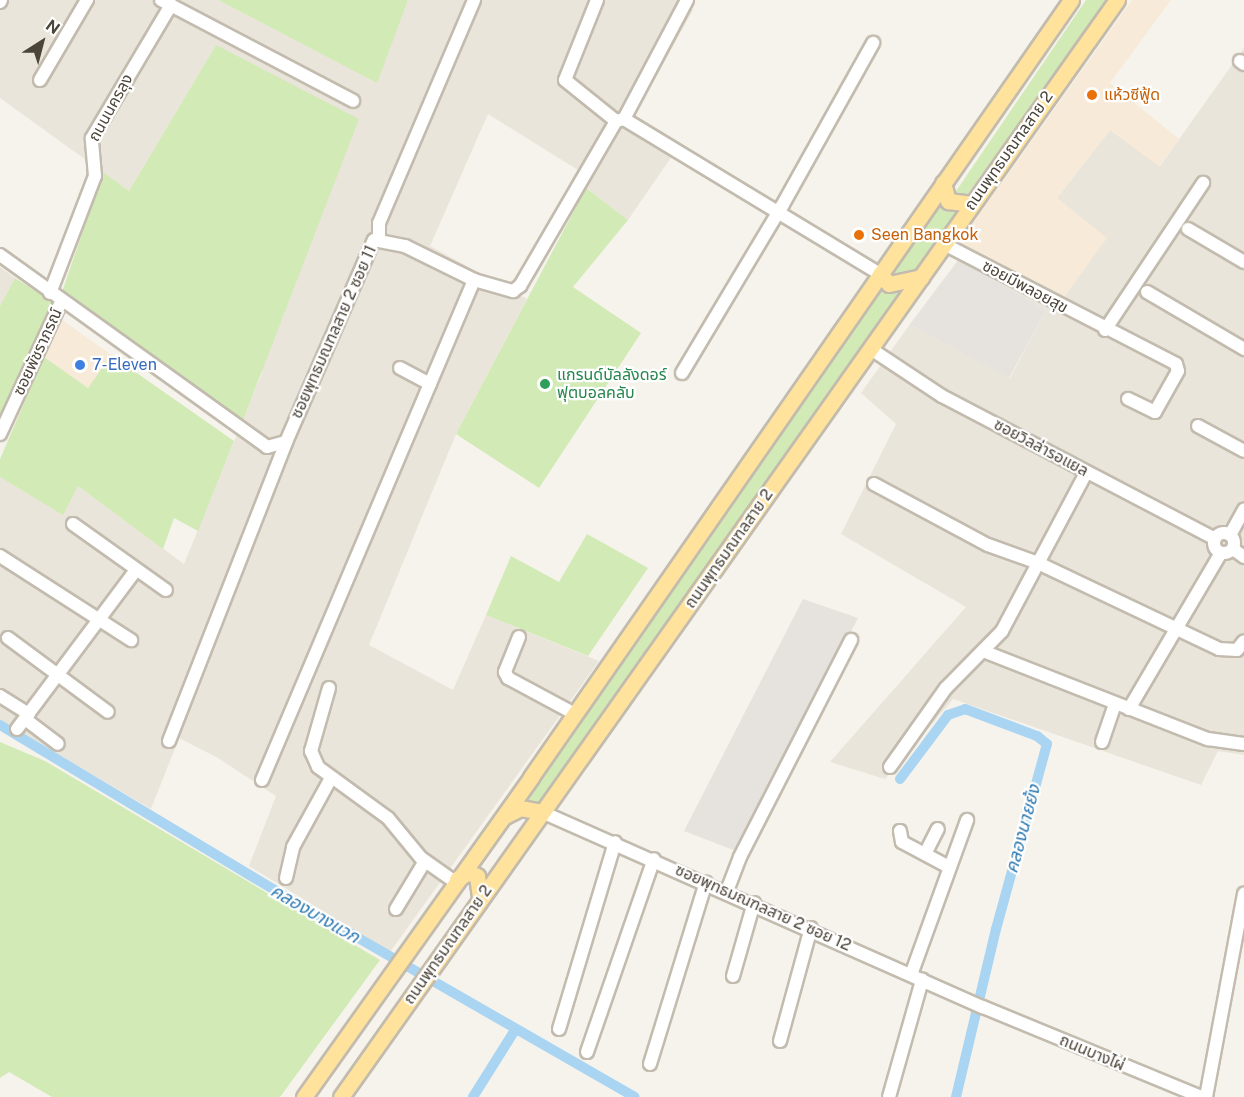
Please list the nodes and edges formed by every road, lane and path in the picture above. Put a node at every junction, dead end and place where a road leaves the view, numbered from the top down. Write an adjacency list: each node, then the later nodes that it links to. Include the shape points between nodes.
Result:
1 (87, 0): 9 (street)
2 (474, 0): 17 (street, via 379,224)
3 (597, 0): 11 (street, via 565,80)
4 (687, 0): 11 (street, ซอยพุทธมณฑลสาย 2 ซอย 11)
5 (1071, 0): 12 (main road, ถนนพุทธมณฑลสาย 2)
6 (1117, 0): 14 (main road, ถนนพุทธมณฑลสาย 2)
7 (166, 3): 10 (street); 25 (street, ถนนนครลุง, via 92,138 95,176)
8 (873, 43): 15 (street)
9 (39, 80)
10 (353, 101)
11 (620, 120): 15 (street); 23 (street, ซอยพุทธมณฑลสาย 2 ซอย 11, via 520,286 505,292)
12 (943, 183): 14 (main road, via 948,201); 21 (main road, ถนนพุทธมณฑลสาย 2)
13 (1203, 183): 27 (street)
14 (971, 204): 18 (main road, ถนนพุทธมณฑลสาย 2)
15 (779, 211): 21 (street); 31 (street)
16 (1188, 229): 20 (street)
17 (379, 240): 23 (street, ซอยพุทธมณฑลสาย 2 ซอย 11, via 405,246); 36 (street, ซอยพุทธมณฑลสาย 2 ซอย 11, via 369,246)
18 (944, 244): 22 (main road, ถนนพุทธมณฑลสาย 2); 27 (street, ซอยมีพลอยสุข)
19 (0, 255): 25 (street)
20 (1244, 262)
21 (880, 274): 22 (main road, via 889,284); 64 (main road, ถนนพุทธมณฑลสาย 2)
22 (921, 277): 28 (main road, ถนนพุทธมณฑลสาย 2)
23 (474, 280): 32 (street)
24 (1147, 292): 29 (street)
25 (50, 293): 26 (street)
26 (61, 302): 35 (street, ซอยพัชราภรณ์); 36 (street, via 248,436 267,447)
27 (1106, 330): 33 (street, ซอยมีพลอยสุข, via 1178,368 1155,412)
28 (871, 349): 38 (street, ซอยวิลล่ารอแยล, via 942,396); 73 (main road, ถนนพุทธมณฑลสาย 2)
29 (1244, 349)
30 (400, 368): 32 (street)
31 (682, 373)
32 (430, 384): 72 (street)
33 (1128, 399)
34 (1197, 426): 37 (street)
35 (0, 434)
36 (286, 442): 66 (street, ซอยพุทธมณฑลสาย 2 ซอย 11)
37 (1244, 451)
38 (1086, 472): 43 (street, ซอยวิลล่ารอแยล); 47 (street)
39 (874, 484): 47 (street, via 988,545)
40 (1244, 510): 42 (street)
41 (73, 524): 48 (street)
42 (1230, 535): 43 (street, via 1220,534); 44 (street, via 1234,540)
43 (1215, 539): 44 (street, via 1216,548)
44 (1227, 551): 46 (street); 51 (street)
45 (0, 556): 50 (street)
46 (1244, 557)
47 (1038, 563): 51 (street); 57 (street, via 1002,631)
48 (136, 570): 49 (street); 50 (street)
49 (166, 590)
50 (98, 619): 54 (street); 58 (street)
51 (1175, 629): 56 (street, via 1228,651); 62 (street)
52 (519, 637): 64 (street, via 505,672 508,678)
53 (8, 638): 58 (street)
54 (131, 640)
55 (851, 640): 86 (street, via 740,857)
56 (1244, 641)
57 (983, 651): 61 (street); 70 (street, via 946,688)
58 (58, 675): 63 (street); 65 (street)
59 (329, 688): 71 (street, via 311,751 318,766)
60 (0, 696): 65 (street)
61 (1116, 704): 62 (street); 67 (street)
62 (1129, 709): 69 (street, via 1208,739)
63 (108, 712)
64 (576, 714): 74 (main road, ถนนพุทธมณฑลสาย 2)
65 (24, 721): 68 (street)
66 (169, 741)
67 (1102, 742)
68 (58, 744)
69 (1244, 744)
70 (890, 768)
71 (331, 778): 81 (street, via 388,818); 83 (street, via 293,847)
72 (262, 780)
73 (542, 812): 74 (main road, via 520,808); 78 (street, ซอยพุทธมณฑลสาย 2 ซอย 12); 88 (main road, ถนนพุทธมณฑลสาย 2)
74 (503, 817): 84 (main road, ถนนพุทธมณฑลสาย 2)
75 (967, 820): 82 (street)
76 (938, 829): 79 (street)
77 (900, 831): 79 (street, via 902,842)
78 (615, 843): 80 (street, ซอยพุทธมณฑลสาย 2 ซอย 12); 95 (street)
79 (925, 854): 82 (street)
80 (654, 860): 85 (street, ซอยพุทธมณฑลสาย 2 ซอย 12); 97 (street)
81 (425, 861): 84 (street); 90 (street)
82 (949, 867): 93 (street)
83 (286, 878)
84 (456, 880): 88 (main road, via 469,872 477,876); 99 (main road, ถนนพุทธมณฑลสาย 2)
85 (706, 882): 86 (street, ซอยพุทธมณฑลสาย 2 ซอย 12); 98 (street)
86 (727, 891): 89 (street, ซอยพุทธมณฑลสาย 2 ซอย 12)
87 (1244, 894): 103 (street)
88 (480, 898): 100 (main road, ถนนพุทธมณฑลสาย 2)
89 (754, 903): 91 (street, ซอยพุทธมณฑลสาย 2 ซอย 12); 92 (street)
90 (396, 909)
91 (811, 928): 93 (street, ซอยพุทธมณฑลสาย 2 ซอย 12); 96 (street)
92 (734, 976)
93 (917, 977): 94 (street, ซอยพุทธมณฑลสาย 2 ซอย 12); 101 (street)
94 (983, 1007): 102 (street, ถนนบางไผ่)
95 (559, 1029)
96 (780, 1041)
97 (587, 1052)
98 (650, 1064)
99 (304, 1097)
100 (341, 1097)
101 (889, 1097)
102 (1201, 1097)
103 (1206, 1097)

